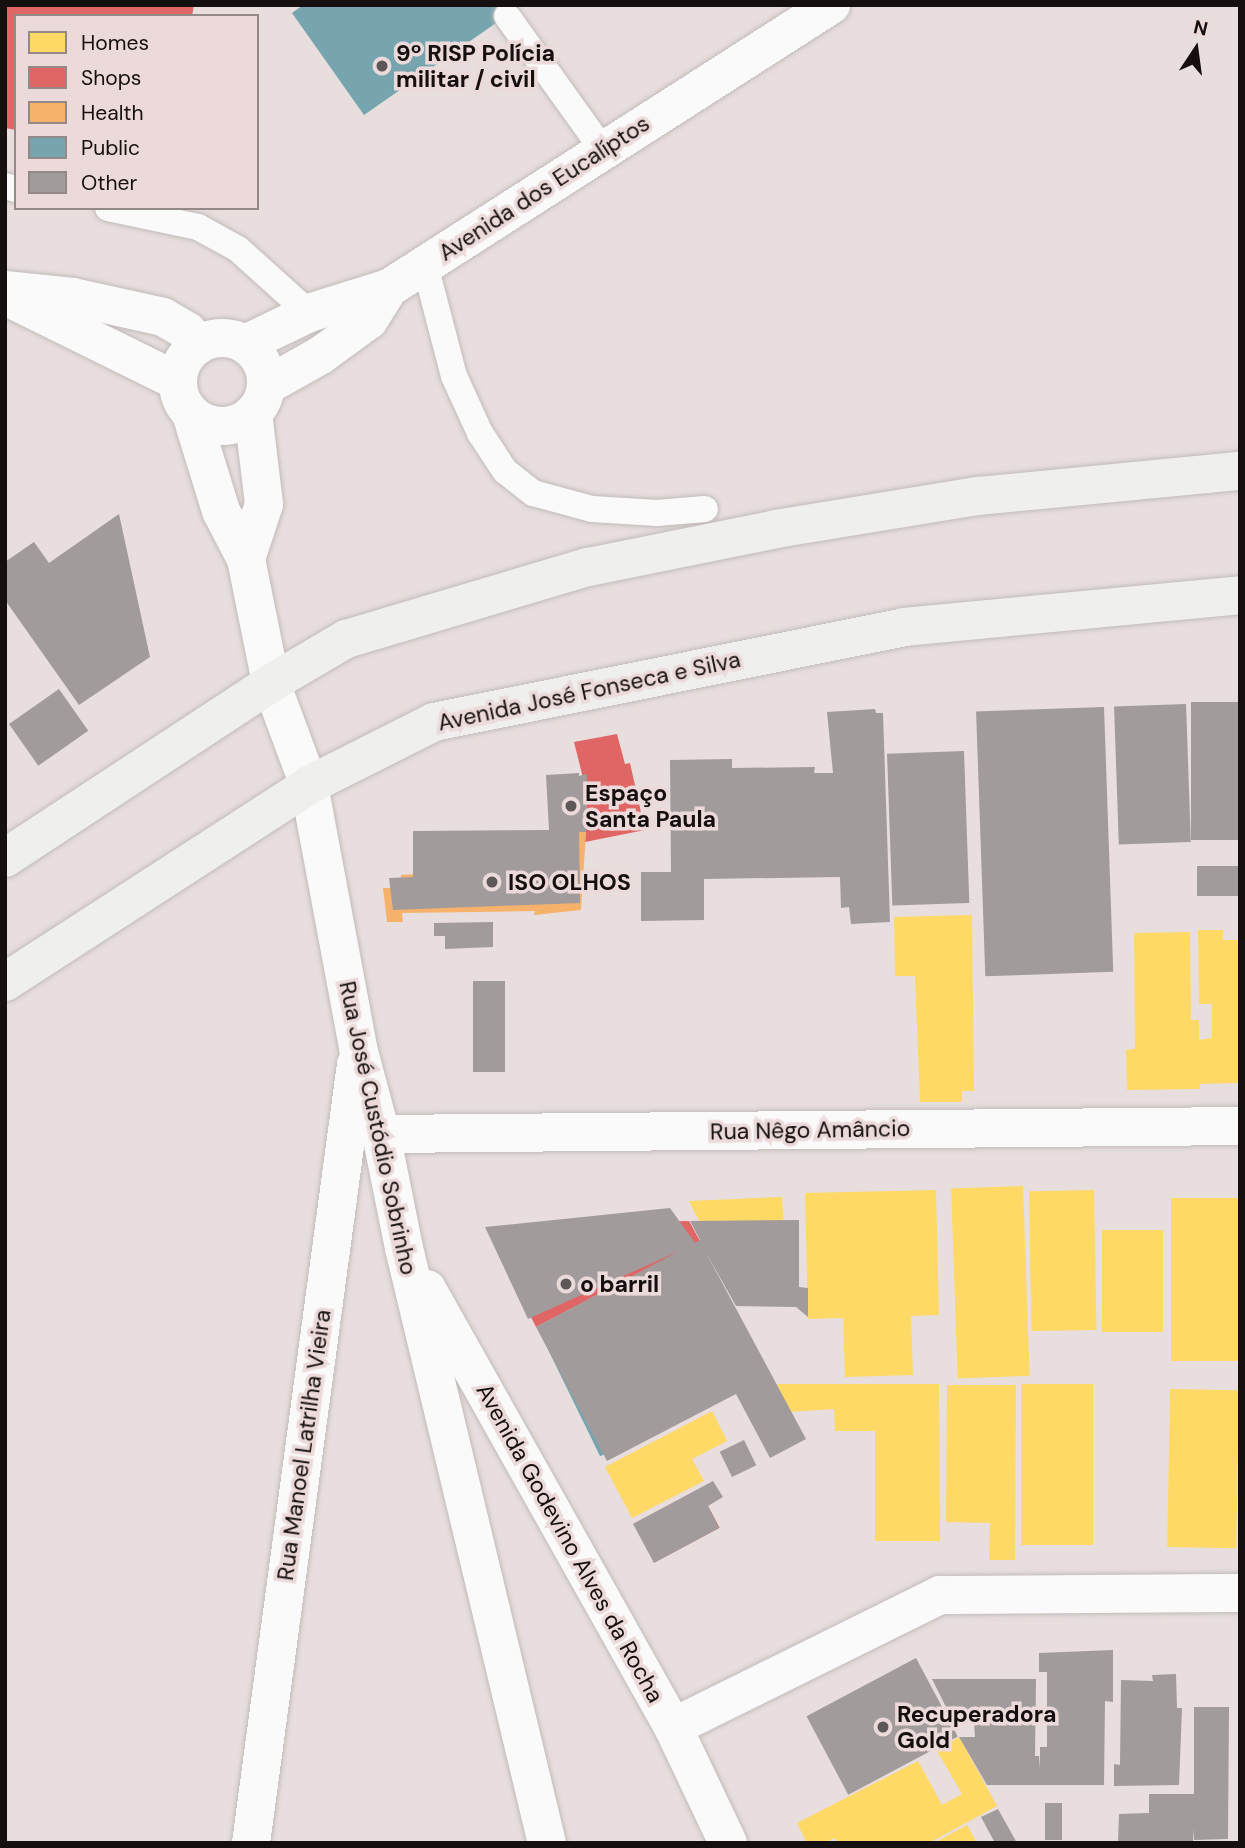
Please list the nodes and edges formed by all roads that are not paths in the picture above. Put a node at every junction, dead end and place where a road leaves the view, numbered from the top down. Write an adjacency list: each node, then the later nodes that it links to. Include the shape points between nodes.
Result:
1 (831, 5): 3 (street, Avenida dos Eucalíptos)
2 (507, 16): 3 (lane)
3 (603, 150): 5 (street, Avenida dos Eucalíptos)
4 (117, 210): 9 (lane, via 198,228 239,248)
5 (425, 265): 6 (street, Avenida dos Eucalíptos); 14 (lane, via 454,376 480,433 505,471 533,493 592,509 657,513)
6 (389, 288): 9 (street, Avenida dos Eucalíptos); 11 (street, via 369,320 321,355)
7 (5, 290): 10 (street, via 73,296 163,317 187,331)
8 (5, 297): 12 (street)
9 (309, 313): 11 (street, Avenida dos Eucalíptos)
10 (198, 345): 11 (street, via 227,338); 12 (street, via 181,364)
11 (256, 375): 12 (street, via 226,425 208,424); 15 (street, Rua José Custódio Sobrinho, via 264,504)
12 (184, 398): 15 (street, via 221,511)
13 (1240, 471): 17 (main road, via 978,496 776,529 589,567 346,639)
14 (705, 509)
15 (246, 559): 17 (street, Rua José Custódio Sobrinho)
16 (1240, 595): 18 (main road, Avenida José Fonseca e Silva, via 904,627 550,697 434,722)
17 (271, 683): 18 (street, Rua José Custódio Sobrinho); 19 (main road)
18 (309, 785): 20 (main road, Avenida José Fonseca e Silva); 21 (street, Rua José Custódio Sobrinho)
19 (5, 858)
20 (5, 982)
21 (358, 1048): 23 (street, Rua José Custódio Sobrinho); 27 (street, Rua Manoel Latrilha Vieira)
22 (1240, 1126): 23 (street, Rua Nêgo Amâncio)
23 (381, 1134): 24 (street, Rua José Custódio Sobrinho)
24 (404, 1248): 26 (street, Avenida Godevino Alves da Rocha); 28 (street, Rua José Custódio Sobrinho)
25 (1240, 1593): 26 (street, via 940,1595)
26 (673, 1727): 29 (street, Avenida Godevino Alves da Rocha)
27 (251, 1843)
28 (547, 1843)
29 (728, 1843)

